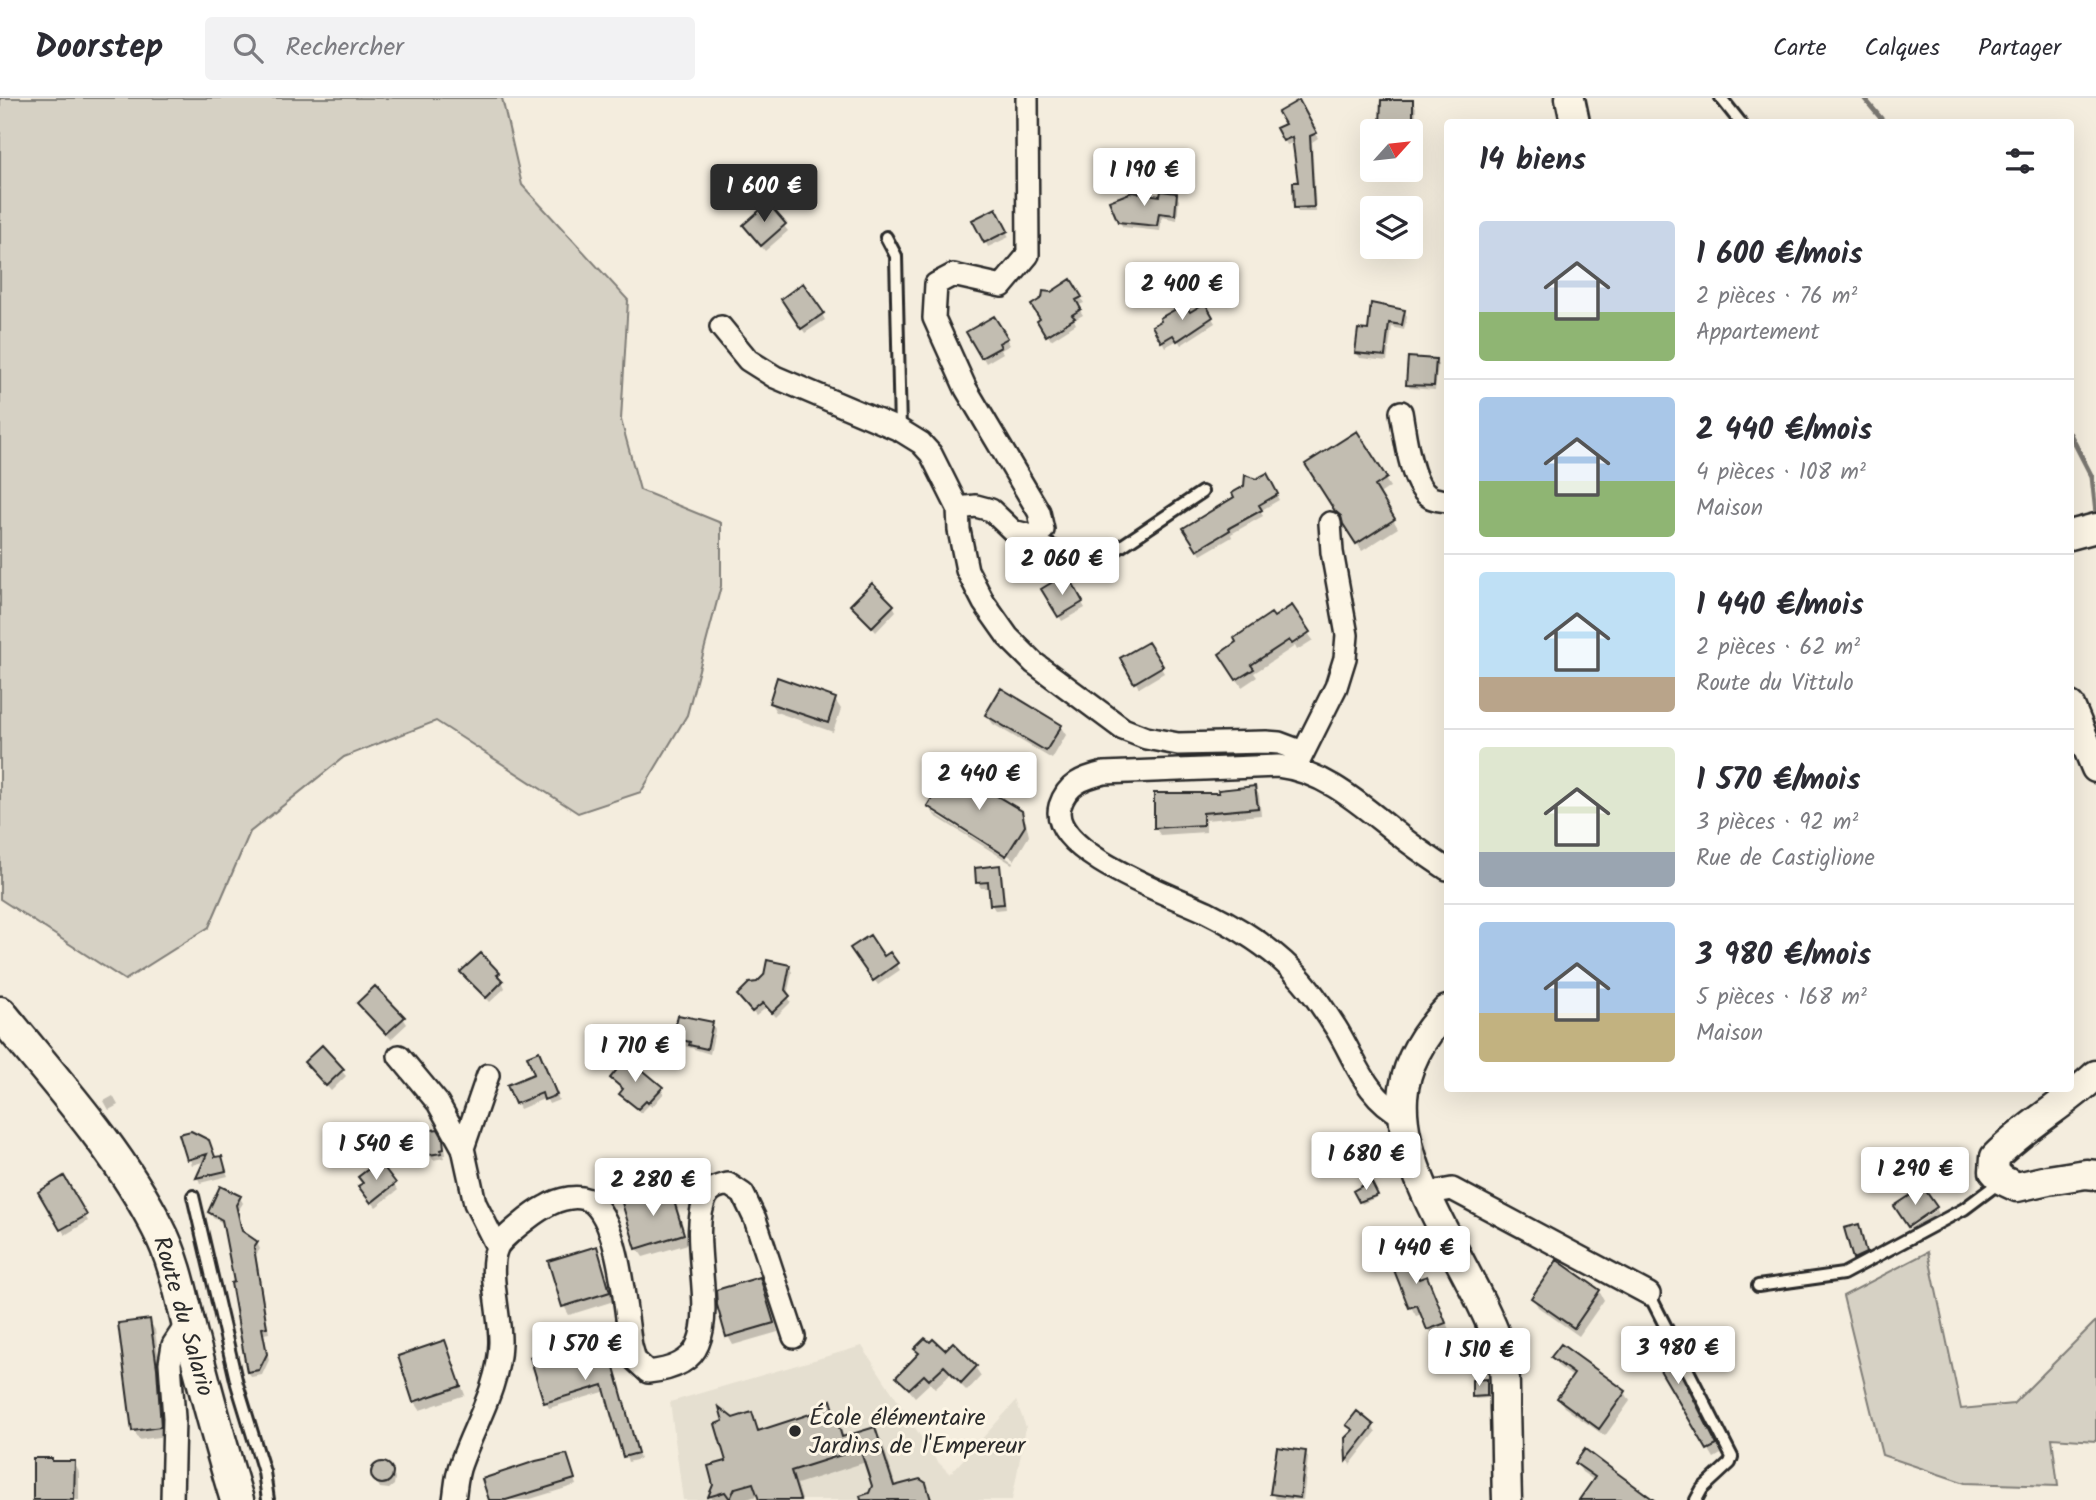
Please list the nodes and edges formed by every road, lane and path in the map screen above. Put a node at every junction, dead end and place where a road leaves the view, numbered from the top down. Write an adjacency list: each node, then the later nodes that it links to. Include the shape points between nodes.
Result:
1 (1027, 98): 14 (street, via 1028,255 1002,286 953,275 936,284 934,318 965,389 1039,512 1042,530)
2 (1570, 98): 4 (street)
3 (1721, 98): 5 (lane)
4 (1574, 119)
5 (1738, 119)
6 (886, 237): 9 (lane, via 896,257)
7 (721, 327): 9 (street, via 748,360 775,377)
8 (1401, 412): 11 (street, via 1413,470 1431,498)
9 (900, 430): 12 (street, via 931,454)
10 (1202, 492): 14 (lane, via 1111,553 1095,557 1075,554)
11 (1444, 500)
12 (958, 508): 14 (street, via 991,510 1013,531); 16 (street, via 967,570 984,603 1034,663 1097,711 1146,738 1178,744 1279,743)
13 (1330, 523): 16 (street, via 1347,635 1345,658 1336,687)
14 (1032, 536)
15 (2074, 716): 17 (street)
16 (1299, 760): 18 (street); 24 (street, via 1278,766 1085,777 1063,796 1059,811 1063,829 1081,849 1250,936 1290,968 1312,992 1373,1094)
17 (2096, 768)
18 (1444, 867)
19 (0, 1013): 33 (main road, Route du Salario, via 133,1185 175,1268)
20 (1444, 1013): 24 (street, via 1428,1030 1408,1069)
21 (399, 1056): 25 (street, via 438,1103)
22 (488, 1075): 25 (street)
23 (2096, 1075): 27 (street, via 1995,1157 1994,1171)
24 (1403, 1115): 29 (street, via 1410,1155)
25 (463, 1148): 30 (street, via 475,1203)
26 (2096, 1175): 27 (street, via 2017,1187)
27 (2003, 1180): 31 (lane, via 1964,1209 1843,1274)
28 (193, 1196): 37 (lane)
29 (1428, 1196): 32 (street, via 1452,1189); 39 (street, via 1500,1348)
30 (497, 1247): 34 (street, via 535,1212 559,1199 593,1202 614,1243 635,1360 649,1372 667,1370 683,1362 698,1345 703,1319 701,1219 706,1196 715,1187 728,1184 743,1194 755,1219); 38 (street, via 494,1268 500,1344 493,1388 459,1466)
31 (1758, 1286)
32 (1649, 1294): 40 (lane, via 1732,1457)
33 (188, 1322): 35 (street, via 173,1345 170,1363); 36 (main road, Route du Salario)
34 (794, 1337)
35 (172, 1500)
36 (237, 1500)
37 (268, 1500)
38 (454, 1500)
39 (1507, 1500)
40 (1696, 1500)

